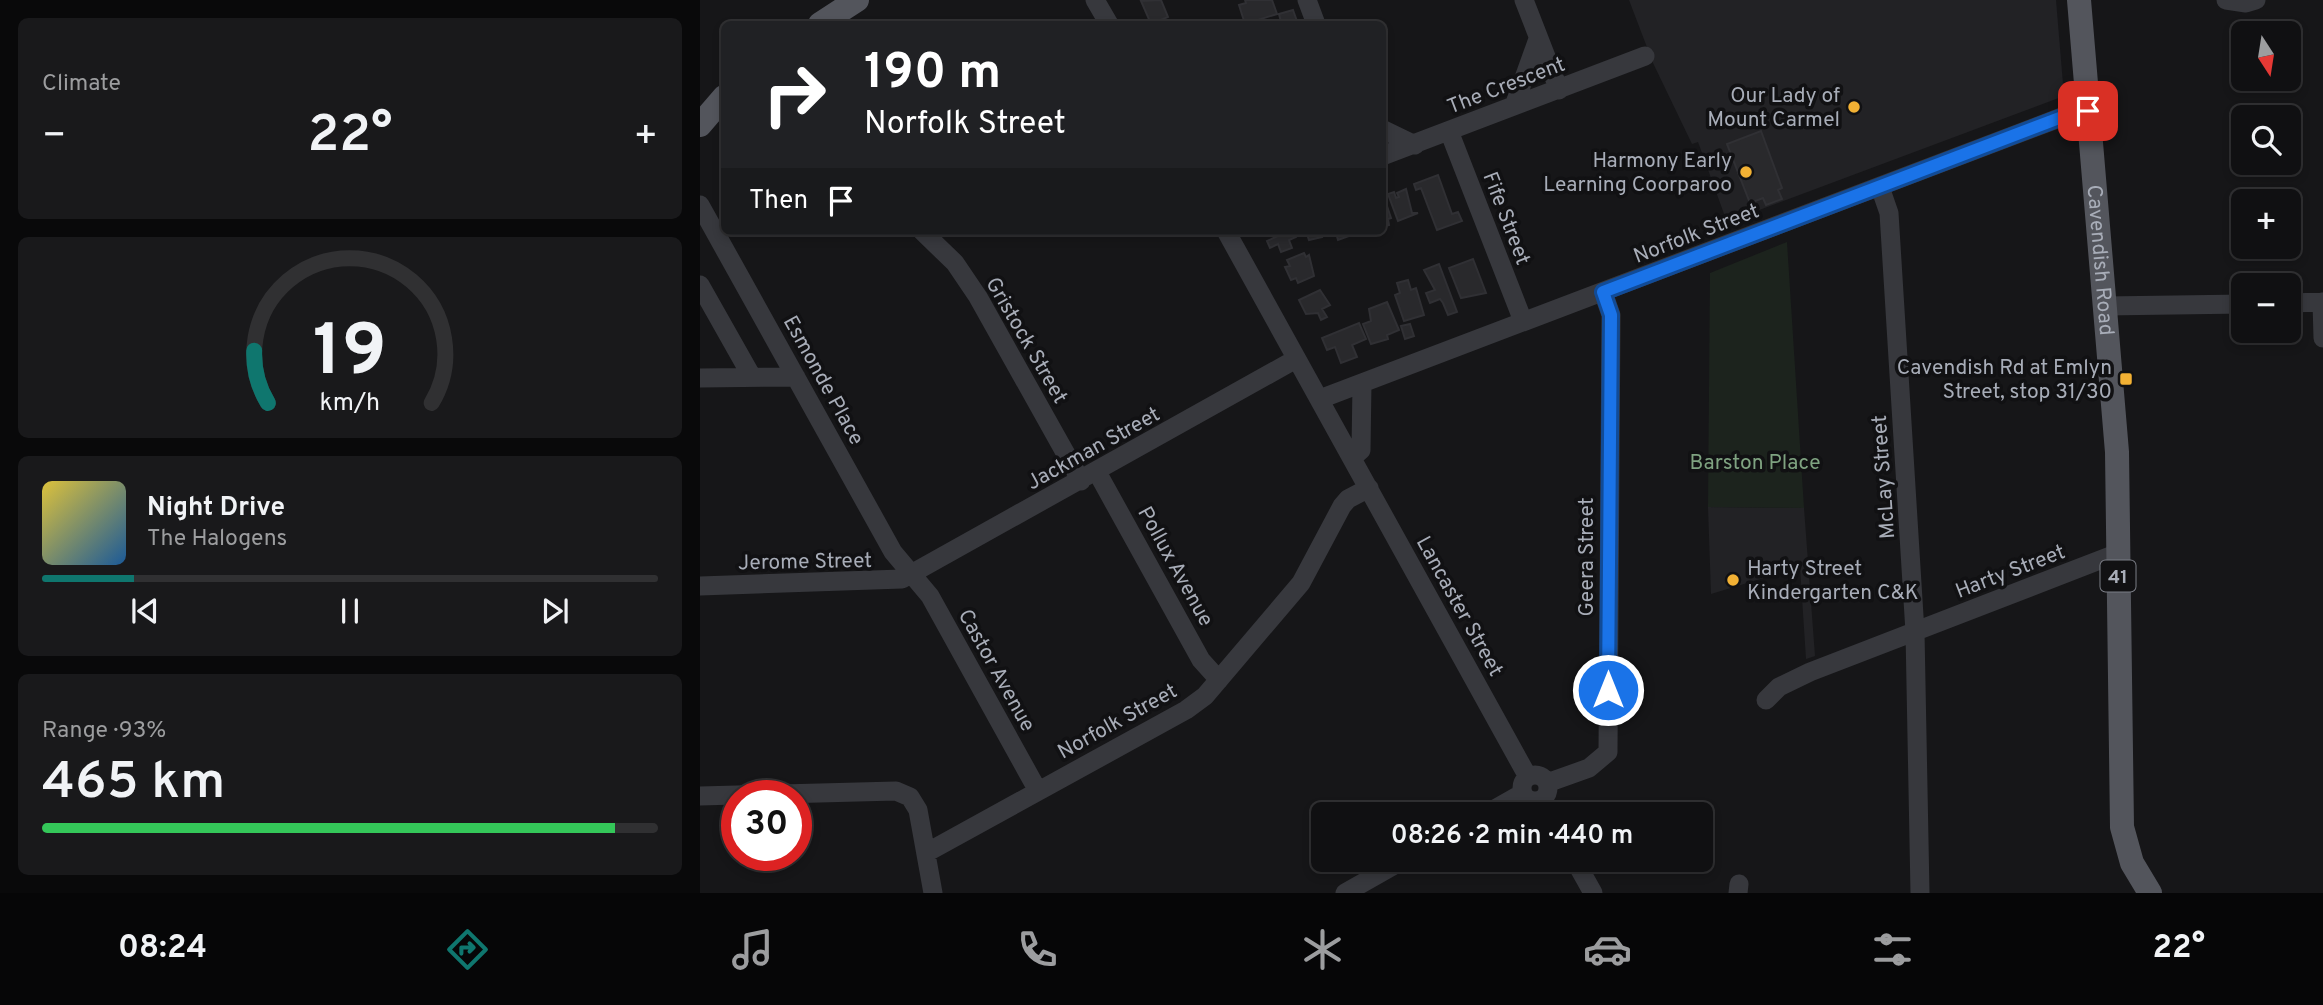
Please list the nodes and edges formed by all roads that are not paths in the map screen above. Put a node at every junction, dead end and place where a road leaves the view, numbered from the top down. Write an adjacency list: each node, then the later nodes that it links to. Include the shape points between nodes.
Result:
1 (857, 0): 8 (main road)
2 (1095, 0): 9 (street)
3 (1307, 0): 10 (street)
4 (1524, 0): 11 (street)
5 (2079, 0): 18 (main road, Cavendish Road / 41)
6 (2226, 0): 7 (street)
7 (2256, 0)
8 (825, 21)
9 (1107, 21)
10 (1315, 21)
11 (1538, 40): 14 (street); 17 (street)
12 (1646, 56): 14 (street, The Crescent)
13 (721, 86): 16 (main road)
14 (1559, 90): 17 (street, The Crescent)
15 (721, 100): 19 (main road)
16 (700, 106)
17 (1514, 106): 21 (street, The Crescent)
18 (2088, 111): 24 (street, Norfolk Street); 33 (main road, Cavendish Road / 41)
19 (700, 125)
20 (1386, 131): 22 (street)
21 (1449, 131): 22 (street, The Crescent); 34 (street, Fife Street)
22 (1415, 145): 23 (street, The Crescent)
23 (1386, 155)
24 (1880, 187): 29 (street, Norfolk Street); 48 (street, McLay Street, via 1889,213)
25 (700, 205): 38 (street, Esmonde Place)
26 (926, 235): 43 (street, Gristock Street, via 955,263 978,297)
27 (1228, 235): 36 (street, Lancaster Street)
28 (700, 285): 37 (street)
29 (1603, 292): 34 (street, Norfolk Street); 52 (street, Geera Street, via 1611,315 1608,752 1589,768)
30 (2323, 302): 31 (street); 35 (street)
31 (2301, 303)
32 (2231, 304): 33 (street)
33 (2105, 306): 45 (main road, Cavendish Road / 41, via 2117,452)
34 (1523, 321): 40 (street, Norfolk Street)
35 (2323, 338)
36 (1296, 359): 41 (street, Lancaster Street); 43 (street, Jackman Street)
37 (752, 377): 38 (street); 39 (street)
38 (796, 377): 46 (street, Esmonde Place, via 893,552)
39 (700, 378)
40 (1362, 383): 41 (street, Norfolk Street); 42 (street, via 1364,437 1361,450)
41 (1320, 399): 42 (street, Lancaster Street)
42 (1353, 457): 44 (street, Lancaster Street)
43 (1089, 476): 46 (street, Jackman Street); 49 (street, Pollux Avenue, via 1202,660)
44 (1369, 488): 49 (street, Norfolk Street, via 1342,506 1301,583); 52 (street, Lancaster Street)
45 (2118, 553): 48 (street, Harty Street); 62 (main road, Cavendish Road / 41, via 2122,827 2132,863)
46 (911, 575): 47 (street, Jerome Street, via 886,582); 51 (street, Castor Avenue, via 930,596)
47 (700, 586)
48 (1915, 632): 50 (street, Harty Street, via 1810,672 1779,687); 61 (street, McLay Street)
49 (1219, 680): 51 (street, Norfolk Street, via 1186,710)
50 (1766, 700)
51 (1038, 791): 55 (street, Norfolk Street)
52 (1538, 794): 54 (street, Geera Street)
53 (700, 796): 55 (street, via 896,790 910,797 918,810)
54 (1517, 802)
55 (926, 853): 58 (street)
56 (1382, 872): 59 (street)
57 (1581, 872): 60 (street)
58 (933, 893)
59 (1345, 893)
60 (1593, 893)
61 (1920, 893)
62 (2150, 893)

